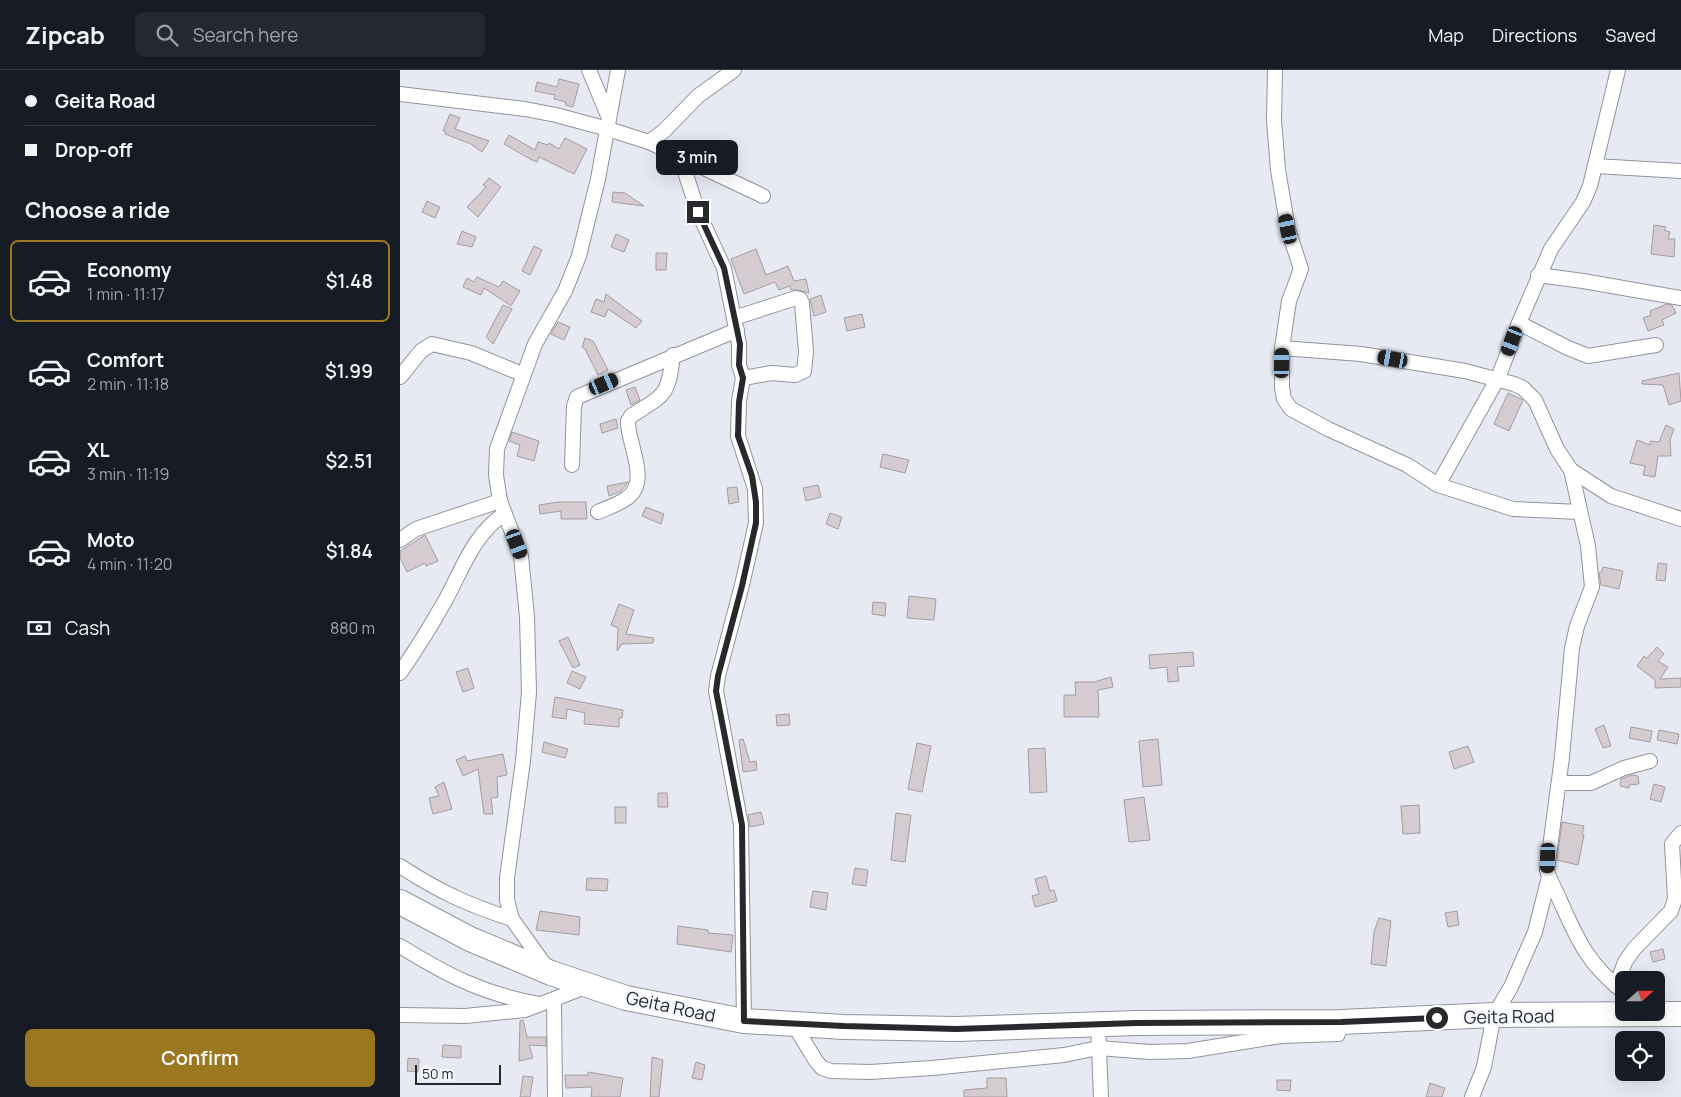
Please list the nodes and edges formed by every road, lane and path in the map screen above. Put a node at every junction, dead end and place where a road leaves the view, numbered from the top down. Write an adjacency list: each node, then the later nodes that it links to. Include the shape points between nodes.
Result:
1 (589, 70): 7 (street)
2 (618, 70): 7 (street)
3 (734, 70): 8 (street, via 698,96)
4 (1276, 70): 18 (street, via 1274,120 1278,170 1288,229 1301,269 1289,301)
5 (1618, 70): 10 (street)
6 (400, 94): 7 (street, via 525,109)
7 (608, 124): 8 (street); 20 (street, via 579,256 565,291)
8 (649, 142): 9 (street)
9 (680, 156): 12 (street); 16 (street, via 698,212 723,261)
10 (1595, 166): 11 (street); 13 (street, via 1583,202 1551,249)
11 (1681, 170)
12 (763, 196)
13 (1538, 275): 14 (street); 15 (street)
14 (1681, 298)
15 (1519, 323): 17 (street, via 1588,356); 23 (street)
16 (735, 324): 19 (street); 22 (street); 22 (street, via 796,298 801,301 806,352 804,371 795,376 772,373)
17 (1656, 345)
18 (1282, 348): 23 (street, via 1361,354); 26 (street, via 1282,388 1284,400 1291,410 1407,465)
19 (674, 355): 24 (street, via 578,397 574,406); 28 (street, via 668,389 660,398 630,416 628,421 637,465 632,492 626,499)
20 (522, 374): 21 (street, via 471,353 432,344 421,351); 27 (street, via 497,449 496,475)
21 (400, 377)
22 (743, 378): 49 (street, via 738,436 755,489 756,523 716,691 742,825)
23 (1498, 378): 25 (street, via 1530,393); 26 (street)
24 (572, 465)
25 (1571, 470): 29 (street); 30 (street, via 1611,496)
26 (1438, 485): 29 (street, via 1513,509)
27 (502, 507): 31 (street, via 416,529); 32 (street, via 469,553 428,630); 39 (street, via 521,556 529,692 507,878 506,900)
28 (598, 512)
29 (1580, 512): 34 (street, via 1588,546 1592,587 1572,648)
30 (1681, 519)
31 (400, 540)
32 (400, 673)
33 (1650, 761): 34 (street, via 1624,768 1591,783)
34 (1559, 783): 37 (street, via 1548,858)
35 (1681, 833): 41 (street, via 1672,844 1675,891 1670,911 1634,950 1625,962)
36 (400, 866): 39 (street, via 436,890)
37 (1549, 877): 43 (street, via 1586,955); 48 (street, via 1535,932 1511,987)
38 (400, 902): 42 (highway, Geita Road, via 470,939)
39 (512, 919): 42 (street)
40 (400, 946): 45 (street, via 464,983 507,998)
41 (1623, 971)
42 (551, 973): 44 (highway, Geita Road)
43 (1615, 984)
44 (589, 986): 45 (street); 49 (highway, Geita Road, via 626,998)
45 (549, 1002): 47 (street, via 525,1010 473,1015); 52 (street)
46 (1615, 1014): 48 (highway, Geita Road)
47 (400, 1015)
48 (1494, 1015): 51 (highway, Geita Road); 54 (street, via 1484,1067)
49 (744, 1021): 50 (highway, Geita Road)
50 (794, 1025): 51 (highway, Geita Road); 51 (street, via 822,1068 831,1072 932,1068 1064,1055)
51 (1098, 1036): 53 (street)
52 (555, 1097)
53 (1101, 1097)
54 (1472, 1097)

